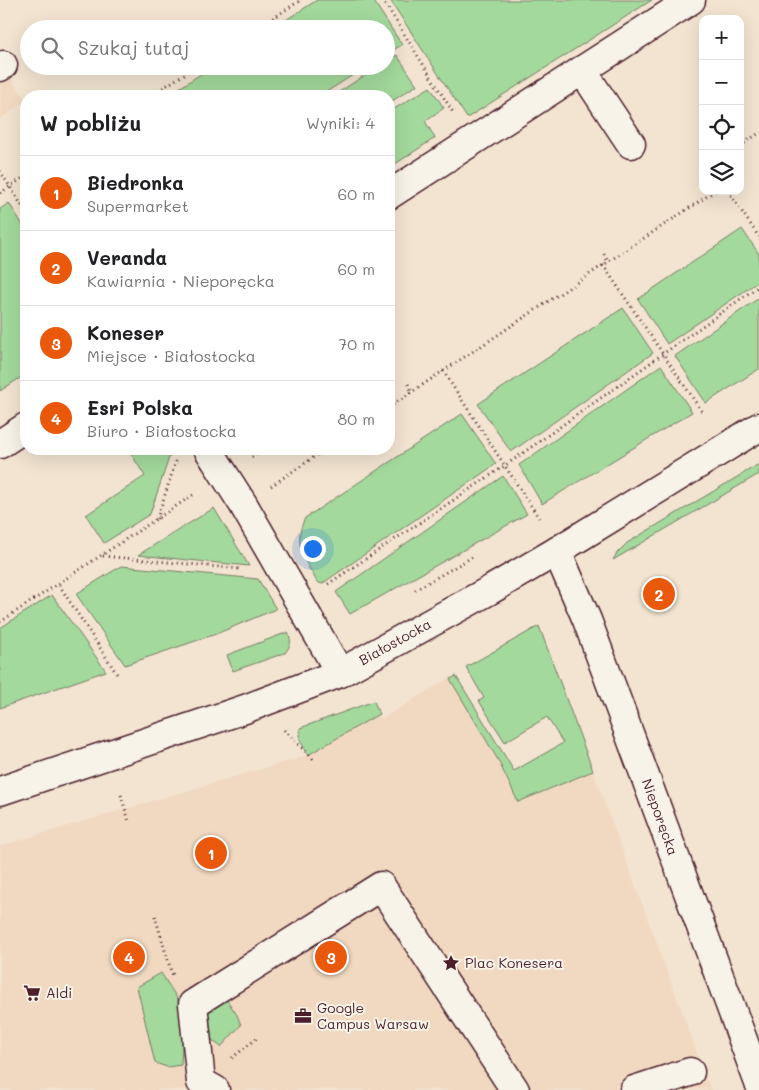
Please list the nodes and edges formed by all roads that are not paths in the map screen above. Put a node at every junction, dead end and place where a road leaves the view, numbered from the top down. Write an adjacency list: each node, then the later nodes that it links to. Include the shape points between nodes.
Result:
1 (691, 0): 2 (street)
2 (582, 70): 3 (street); 4 (street)
3 (631, 144)
4 (395, 191)
5 (759, 427): 9 (street, Białostocka)
6 (20, 431): 7 (street)
7 (0, 444)
8 (212, 455): 10 (street)
9 (557, 551): 10 (street, Białostocka); 13 (street, Nieporęcka, via 587,620)
10 (340, 673): 11 (street, Białostocka, via 245,710)
11 (0, 791)
12 (690, 1072): 16 (street)
13 (759, 1083)
14 (215, 1090): 15 (street, via 201,1082 193,1004 381,886)
15 (515, 1090)
16 (634, 1090)

